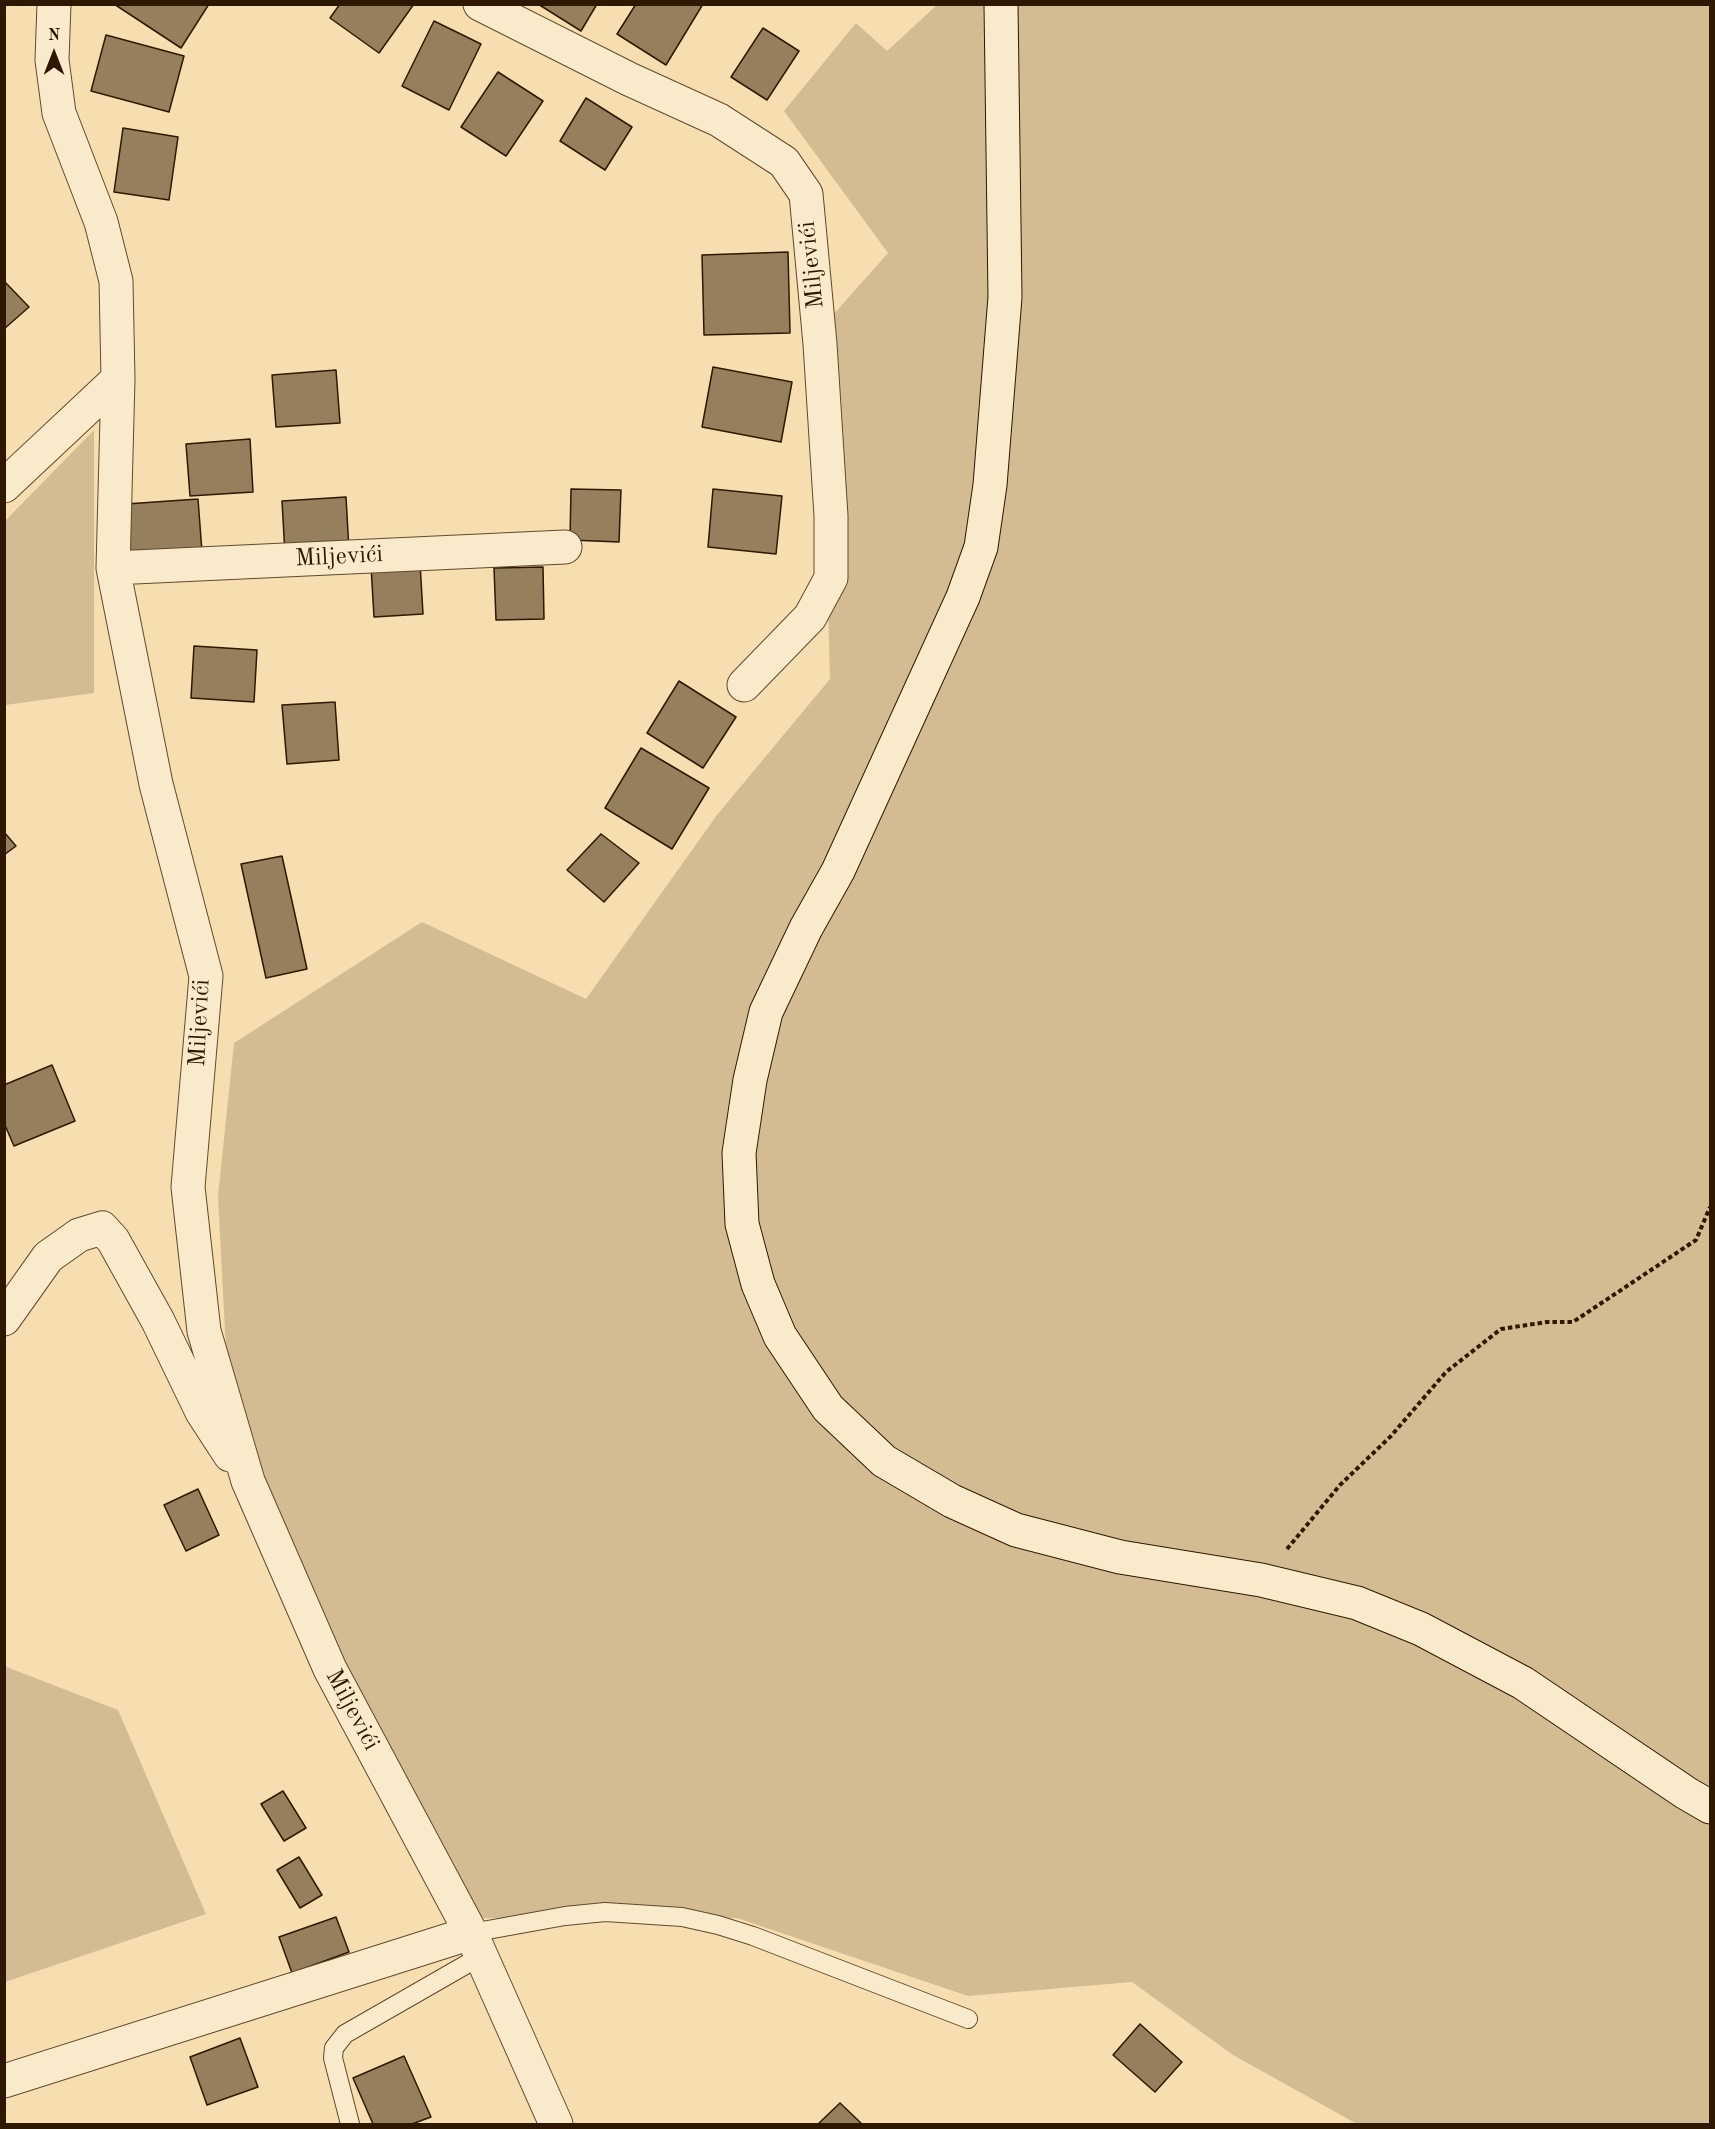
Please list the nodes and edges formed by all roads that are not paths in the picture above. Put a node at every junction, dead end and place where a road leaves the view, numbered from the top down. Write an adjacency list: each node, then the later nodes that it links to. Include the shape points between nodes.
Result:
1 (54, 4): 4 (street, Miljevići, via 52,60 59,113 101,222 116,281)
2 (480, 4): 8 (street, Miljevići, via 719,120 784,162 806,194 820,344 831,578 810,617)
3 (1001, 4): 11 (street, via 1005,297 990,485 981,547 963,597 838,871 766,1012 739,1153 741,1224 758,1284 780,1336 828,1408 884,1461 952,1501 1016,1530 1120,1557 1261,1580 1356,1603 1421,1629 1523,1683)
4 (118, 379): 5 (street); 7 (street, Miljevići)
5 (4, 486)
6 (565, 547): 7 (street, Miljevići)
7 (113, 568): 10 (street, Miljevići, via 156,784 206,976 188,1187 204,1331)
8 (744, 685)
9 (4, 1319): 10 (street, Miljevići, via 48,1257 79,1235 102,1228 113,1240 158,1321 201,1412)
10 (248, 1481): 12 (street, Miljevići, via 330,1669)
11 (1710, 1807)
12 (476, 1944): 13 (lane, via 565,1916 605,1912 682,1917 753,1936); 14 (street); 15 (lane, via 345,2034 334,2048 333,2058); 16 (street, Miljevići)
13 (968, 2019)
14 (4, 2081)
15 (350, 2124)
16 (556, 2124)

